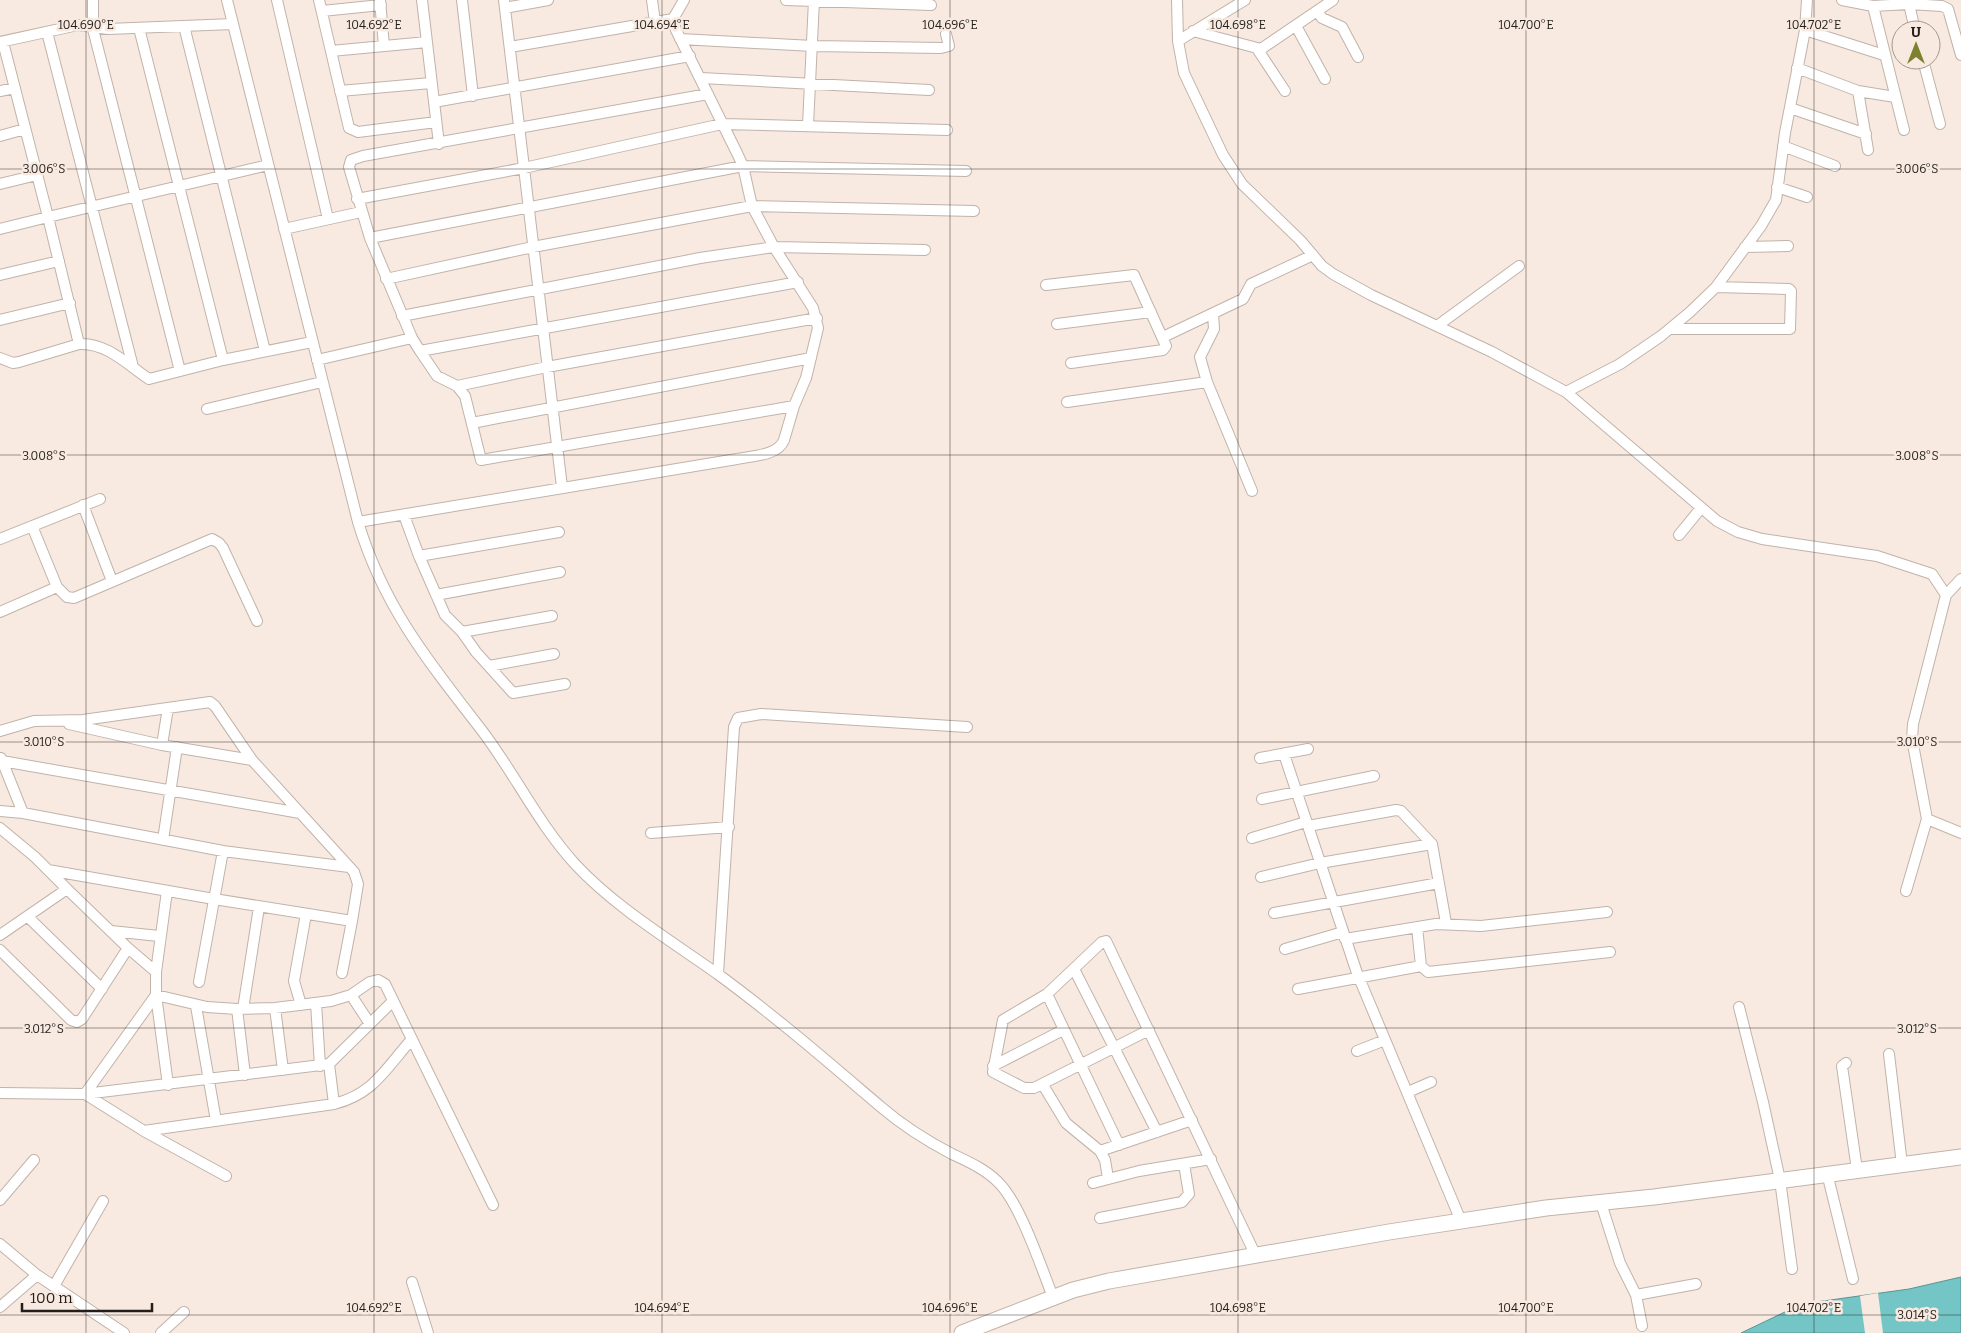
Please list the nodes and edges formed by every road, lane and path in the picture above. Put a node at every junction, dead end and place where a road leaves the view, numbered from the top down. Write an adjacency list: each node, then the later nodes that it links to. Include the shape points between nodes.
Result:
1 (92, 0): 31 (street)
2 (227, 0): 27 (street)
3 (277, 0): 99 (street)
4 (319, 0): 22 (street)
5 (422, 0): 39 (street)
6 (462, 0): 63 (street)
7 (548, 0): 18 (street)
8 (652, 0): 26 (street)
9 (684, 0): 24 (street)
10 (786, 0): 16 (street)
11 (1177, 0): 37 (street)
12 (1245, 0): 33 (street)
13 (1334, 0): 23 (street)
14 (1807, 0): 32 (street)
15 (1842, 0): 21 (street)
16 (814, 1): 20 (street); 41 (street)
17 (380, 3): 22 (street); 40 (street)
18 (505, 4): 42 (street)
19 (1909, 4): 21 (street); 25 (street); 46 (street, via 1948,9)
20 (931, 5)
21 (1873, 6): 45 (street)
22 (322, 11): 44 (street)
23 (1318, 11): 29 (street); 48 (street, via 1322,18 1342,27)
24 (673, 20): 26 (street); 36 (street)
25 (1913, 20)
26 (655, 22): 42 (street)
27 (233, 24): 28 (street); 80 (street)
28 (184, 26): 30 (street); 86 (street)
29 (1296, 26): 43 (street); 52 (street)
30 (138, 28): 31 (street); 88 (street)
31 (93, 29): 34 (street, via 78,25); 90 (street)
32 (1804, 30): 45 (street); 49 (street)
33 (1193, 31): 37 (street); 43 (street)
34 (47, 32): 38 (street); 94 (street)
35 (946, 34): 41 (street, via 950,43 947,48)
36 (680, 39): 41 (street); 47 (street)
37 (1178, 41): 108 (street, via 1184,73 1230,168)
38 (1, 42): 55 (street)
39 (427, 42): 40 (street); 53 (street)
40 (384, 46): 44 (street)
41 (813, 46): 54 (street)
42 (510, 47): 56 (street)
43 (1258, 50): 60 (street)
44 (331, 51): 59 (street)
45 (1884, 55): 64 (street)
46 (1961, 55)
47 (690, 56): 51 (street); 56 (street)
48 (1358, 57)
49 (1797, 68): 61 (street); 66 (street)
50 (1926, 70): 69 (street)
51 (702, 78): 54 (street); 62 (street)
52 (1325, 79)
53 (432, 83): 59 (street); 65 (street)
54 (810, 84): 57 (street); 70 (street)
55 (15, 88): 58 (street); 71 (street)
56 (515, 90): 63 (street); 72 (street)
57 (929, 90)
58 (0, 91)
59 (340, 91): 67 (street, via 347,124 354,132)
60 (1285, 91)
61 (1858, 91): 64 (street); 75 (street)
62 (708, 94): 68 (street); 72 (street)
63 (473, 96): 65 (street)
64 (1895, 97): 74 (street)
65 (434, 102): 67 (street)
66 (1790, 108): 75 (street); 78 (street)
67 (436, 122): 77 (street)
68 (722, 124): 70 (street); 81 (street); 83 (street)
69 (1940, 124)
70 (808, 126): 73 (street)
71 (25, 129): 76 (street); 85 (street)
72 (519, 129): 77 (street); 83 (street)
73 (947, 130)
74 (1904, 130)
75 (1866, 134): 79 (street)
76 (0, 136)
77 (439, 144): 92 (street, via 352,160 349,167)
78 (1783, 146): 82 (street); 89 (street)
79 (1868, 150)
80 (268, 165): 86 (street); 101 (street)
81 (743, 166): 84 (street); 93 (street); 95 (street)
82 (1836, 166)
83 (524, 168): 92 (street); 95 (street)
84 (966, 171)
85 (37, 175): 87 (street); 98 (street)
86 (222, 176): 88 (street); 131 (street)
87 (0, 184)
88 (179, 185): 90 (street); 135 (street)
89 (1777, 187): 91 (street); 105 (street, via 1776,200)
90 (135, 196): 94 (street); 140 (street)
91 (1807, 197)
92 (357, 199): 97 (street)
93 (752, 206): 96 (street); 104 (street); 106 (street)
94 (90, 207): 98 (street); 138 (street)
95 (528, 208): 102 (street); 106 (street)
96 (974, 211)
97 (360, 212): 99 (street); 102 (street)
98 (48, 217): 100 (street); 109 (street)
99 (328, 219): 101 (street)
100 (0, 228)
101 (284, 229): 129 (street)
102 (370, 238): 112 (street)
103 (1788, 246): 105 (street)
104 (774, 247): 107 (street); 113 (street); 116 (street)
105 (1745, 247): 115 (street)
106 (533, 248): 112 (street); 116 (street)
107 (925, 250)
108 (1314, 255): 119 (street, via 1251,284 1243,300); 124 (street, via 1333,274)
109 (59, 261): 111 (street); 117 (street)
110 (1519, 266): 124 (street)
111 (0, 275)
112 (386, 278): 120 (street)
113 (798, 282): 121 (street); 125 (street)
114 (1046, 285): 118 (street, via 1134,275)
115 (1716, 287): 126 (street); 126 (street, via 1789,289 1790,329)
116 (538, 289): 120 (street); 125 (street)
117 (70, 303): 122 (street); 130 (street)
118 (1151, 312): 123 (street); 127 (street)
119 (1213, 314): 127 (street); 142 (street, via 1214,329 1200,357)
120 (402, 316): 128 (street)
121 (817, 318): 134 (street); 139 (street)
122 (0, 320)
123 (1057, 324)
124 (1437, 326): 144 (street)
125 (542, 328): 132 (street); 139 (street)
126 (1670, 329): 144 (street, via 1620,364)
127 (1164, 337): 137 (street, via 1166,346 1163,350)
128 (412, 338): 132 (street); 136 (street)
129 (312, 342): 131 (street); 136 (street)
130 (79, 344): 133 (street, via 20,362 12,363); 138 (street, via 104,349)
131 (265, 351): 135 (street)
132 (420, 351): 143 (street, via 437,376)
133 (0, 358)
134 (811, 358): 146 (street); 147 (street)
135 (223, 360): 140 (street)
136 (317, 360): 141 (street)
137 (1071, 363)
138 (133, 367): 140 (street, via 149,379)
139 (547, 367): 143 (street); 147 (street)
140 (180, 371)
141 (322, 382): 148 (street); 157 (street)
142 (1207, 382): 145 (street); 152 (street)
143 (457, 386): 149 (street, via 465,396)
144 (1566, 392): 155 (street)
145 (1066, 402)
146 (794, 406): 150 (street); 151 (street, via 782,445 775,450)
147 (552, 407): 149 (street); 150 (street)
148 (207, 409)
149 (472, 423): 150 (street, via 481,460)
150 (557, 445): 151 (street)
151 (562, 488): 156 (street)
152 (1252, 491)
153 (100, 499): 154 (street)
154 (83, 505): 158 (street); 165 (street)
155 (1701, 508): 160 (street); 168 (street, via 1738,532 1762,539 1877,556 1932,574)
156 (404, 514): 157 (street); 162 (street)
157 (358, 522): 234 (street, via 383,586 420,652 494,746 552,836 602,890)
158 (32, 526): 161 (street); 166 (street)
159 (559, 532): 162 (street)
160 (1679, 535)
161 (0, 539)
162 (419, 556): 167 (street)
163 (560, 572): 167 (street)
164 (1961, 580): 168 (street)
165 (112, 581): 166 (street, via 74,598 67,598); 171 (street, via 206,541 216,540 223,548)
166 (57, 587): 169 (street)
167 (436, 595): 172 (street, via 445,615)
168 (1946, 595): 194 (street, via 1912,731)
169 (0, 612)
170 (552, 616): 172 (street)
171 (257, 621)
172 (462, 632): 174 (street)
173 (554, 654): 174 (street)
174 (489, 666): 175 (street, via 513,693)
175 (565, 684)
176 (168, 708): 177 (street); 180 (street); 186 (street, via 212,703)
177 (60, 721): 179 (street, via 34,721); 180 (street)
178 (967, 727): 196 (street, via 761,714 742,716 734,727)
179 (0, 730)
180 (162, 744): 181 (street)
181 (177, 747): 186 (street); 188 (street)
182 (1308, 749): 183 (street)
183 (1284, 754): 185 (street); 189 (street)
184 (1, 758): 188 (street); 192 (street)
185 (1260, 758)
186 (252, 760): 193 (street)
187 (1374, 776): 189 (street)
188 (170, 791): 193 (street); 201 (street)
189 (1297, 793): 190 (street); 195 (street)
190 (1262, 799)
191 (0, 811): 192 (street)
192 (23, 813): 201 (street)
193 (300, 813): 205 (street)
194 (1927, 819): 199 (street); 211 (street)
195 (1307, 824): 200 (street); 202 (street, via 1399,810); 204 (street)
196 (728, 827): 198 (street); 234 (street)
197 (0, 828): 206 (street)
198 (651, 833)
199 (1961, 833)
200 (1252, 838)
201 (163, 840): 203 (street)
202 (1432, 844): 204 (street); 208 (street)
203 (223, 851): 205 (street); 212 (street)
204 (1320, 863): 207 (street); 213 (street)
205 (349, 867): 219 (street, via 358,879)
206 (48, 870): 209 (street); 210 (street)
207 (1261, 877)
208 (1439, 883): 213 (street); 220 (street)
209 (67, 889): 218 (street); 222 (street)
210 (167, 891): 212 (street); 224 (street)
211 (1906, 891)
212 (214, 900): 214 (street); 236 (street)
213 (1332, 902): 216 (street); 225 (street)
214 (259, 907): 217 (street); 248 (street)
215 (1607, 912): 220 (street, via 1481,926)
216 (1274, 913)
217 (306, 914): 219 (street); 244 (street, via 294,972 295,990)
218 (28, 916): 223 (street); 237 (street)
219 (352, 921): 233 (street)
220 (1446, 923): 221 (street)
221 (1417, 927): 225 (street); 230 (street)
222 (111, 930): 224 (street); 226 (street)
223 (0, 934)
224 (159, 936): 232 (street)
225 (1344, 936): 227 (street); 235 (street)
226 (128, 948): 232 (street); 237 (street)
227 (1285, 949)
228 (0, 950): 237 (street, via 74,1021 84,1018)
229 (1610, 952): 230 (street, via 1428,972)
230 (1421, 966): 235 (street)
231 (1074, 968): 239 (street); 251 (street, via 1102,942 1106,942); 254 (street)
232 (156, 972): 240 (street)
233 (342, 973)
234 (718, 974): 303 (street, via 789,1028 900,1122 997,1180 1014,1205)
235 (1358, 977): 238 (street); 253 (street)
236 (199, 982)
237 (102, 989)
238 (1298, 989)
239 (1047, 994): 250 (street); 260 (street, via 1003,1020)
240 (156, 995): 245 (street); 265 (street); 269 (street)
241 (351, 995): 242 (street, via 370,982 380,980); 243 (street); 249 (street)
242 (394, 1001): 249 (street); 252 (street)
243 (316, 1003): 244 (street); 258 (street)
244 (301, 1005): 247 (street)
245 (196, 1006): 248 (street); 263 (street)
246 (1739, 1007): 286 (street)
247 (275, 1008): 248 (street); 261 (street)
248 (240, 1009): 262 (street)
249 (370, 1024): 258 (street)
250 (1063, 1030): 259 (street); 260 (street)
251 (1149, 1030): 254 (street); 271 (street)
252 (412, 1038): 270 (street, via 366,1091 352,1100); 291 (street)
253 (1385, 1040): 255 (street); 267 (street)
254 (1116, 1048): 259 (street); 274 (street)
255 (1357, 1051)
256 (1889, 1054): 281 (street)
257 (1846, 1063): 282 (street, via 1842,1066)
258 (324, 1065): 261 (street); 270 (street)
259 (1081, 1065): 266 (street); 275 (street)
260 (993, 1066): 266 (street, via 994,1074 1024,1088)
261 (283, 1070): 262 (street)
262 (245, 1075): 263 (street)
263 (208, 1080): 265 (street); 272 (street)
264 (1431, 1082): 267 (street)
265 (168, 1085): 269 (street)
266 (1043, 1085): 276 (street, via 1066,1123)
267 (1408, 1092): 293 (street)
268 (0, 1093): 269 (street)
269 (85, 1094): 273 (street)
270 (334, 1104): 272 (street)
271 (1192, 1120): 274 (street); 278 (street)
272 (216, 1121): 273 (street)
273 (144, 1131): 284 (street)
274 (1157, 1132): 275 (street)
275 (1119, 1145): 276 (street)
276 (1100, 1151): 285 (street)
277 (1961, 1157): 281 (street)
278 (1210, 1159): 280 (street); 295 (street)
279 (34, 1160): 288 (street)
280 (1184, 1164): 285 (street); 292 (street, via 1189,1194 1182,1202)
281 (1902, 1164): 282 (street)
282 (1857, 1170): 283 (street)
283 (1827, 1173): 286 (street); 298 (street)
284 (226, 1176)
285 (1108, 1178): 287 (street)
286 (1780, 1180): 290 (street); 296 (street)
287 (1093, 1183)
288 (0, 1200)
289 (102, 1201): 301 (street)
290 (1601, 1203): 293 (street); 302 (street, via 1620,1263)
291 (493, 1205)
292 (1100, 1218)
293 (1461, 1221): 295 (street)
294 (0, 1244): 297 (street)
295 (1256, 1256): 303 (street, via 1109,1281)
296 (1792, 1269)
297 (37, 1275): 301 (street); 304 (street)
298 (1853, 1279)
299 (412, 1282): 309 (street)
300 (1696, 1284): 302 (street)
301 (54, 1286): 307 (street)
302 (1636, 1295): 306 (street)
303 (1054, 1297): 310 (street)
304 (0, 1307)
305 (184, 1312): 308 (street)
306 (1642, 1326)
307 (124, 1333)
308 (160, 1333)
309 (428, 1333)
310 (962, 1333)

